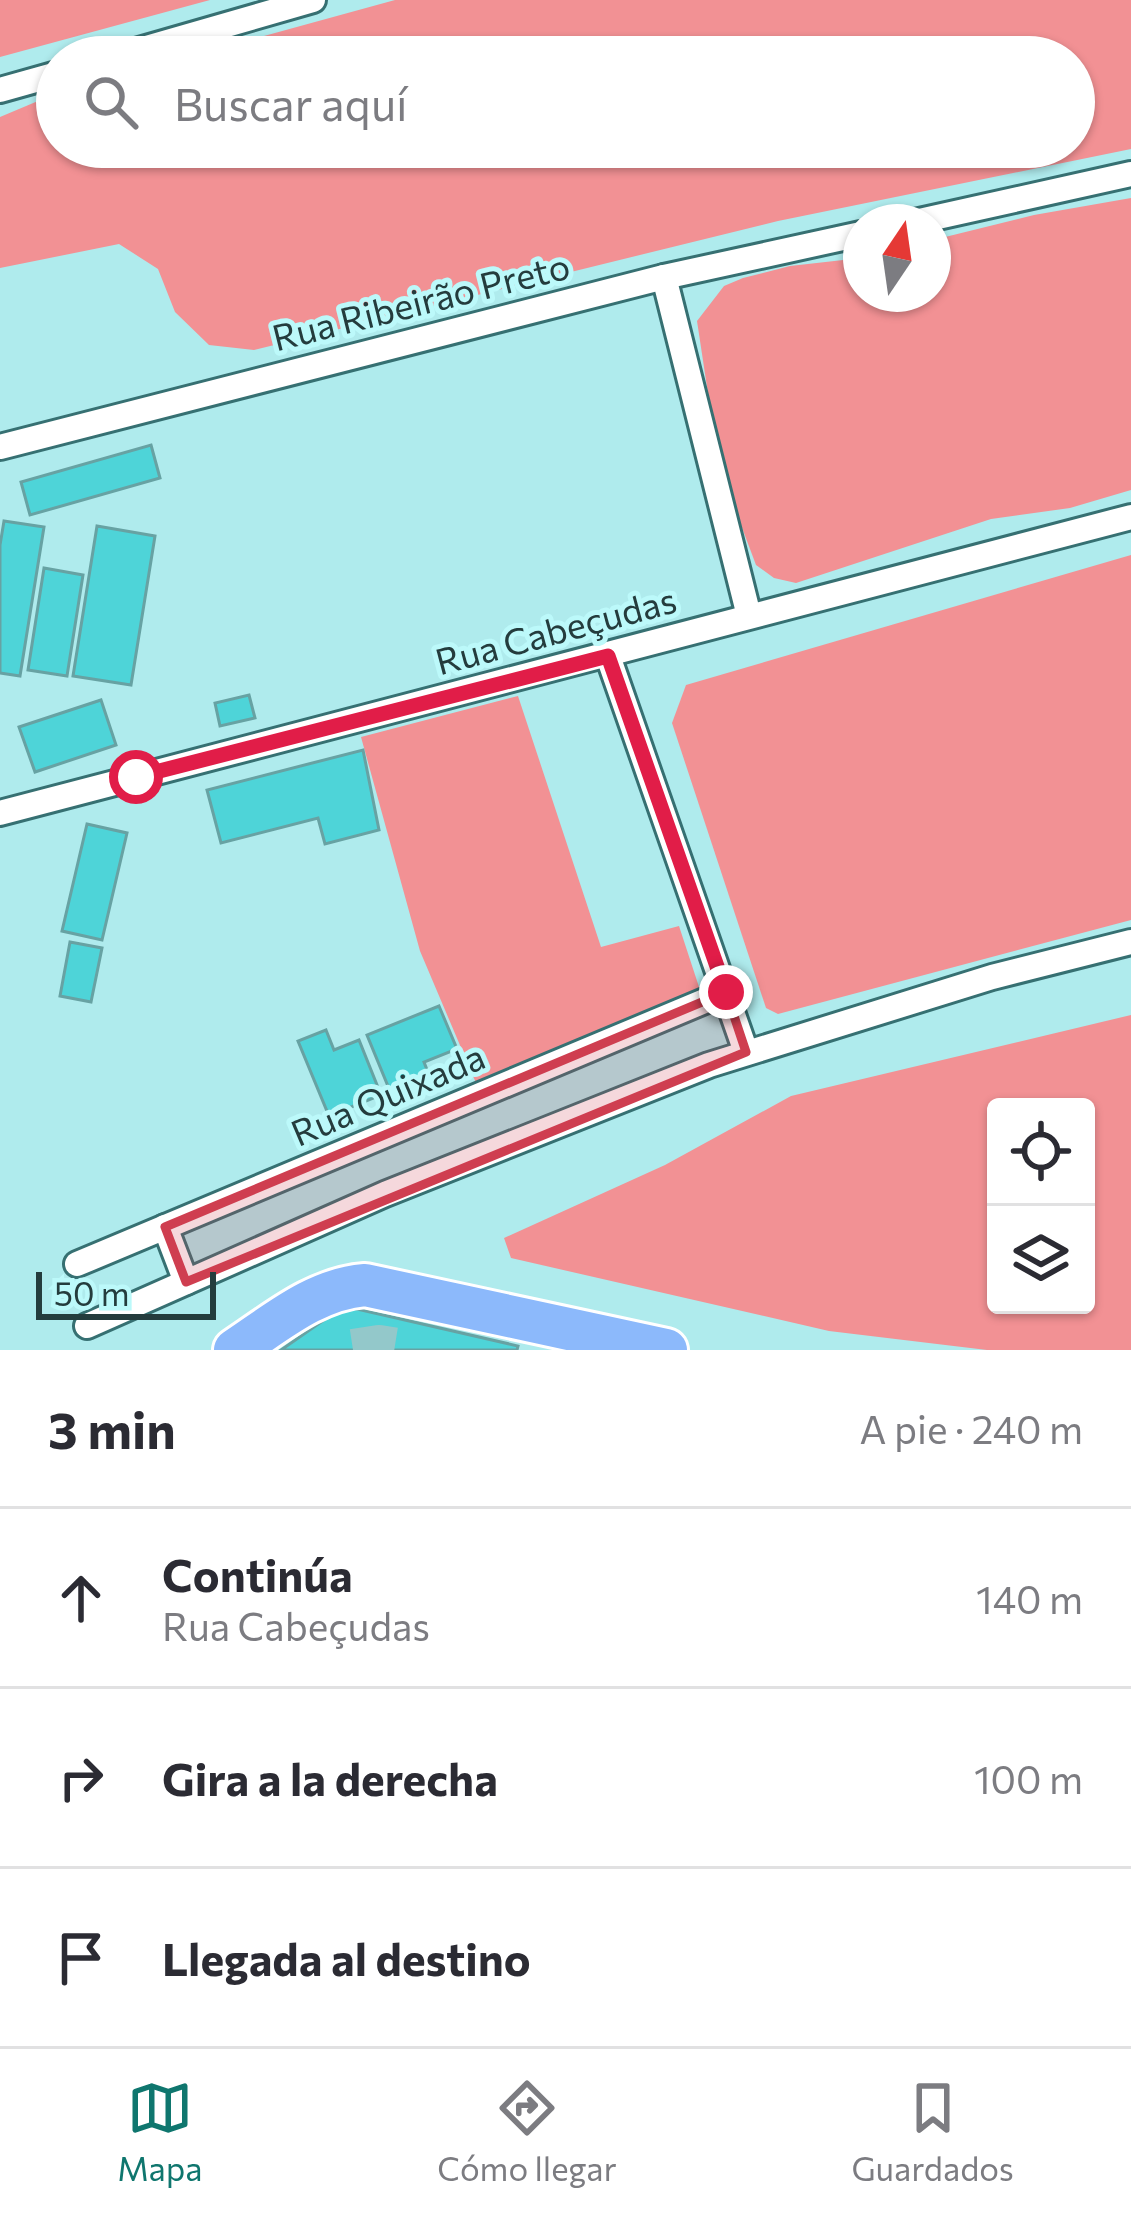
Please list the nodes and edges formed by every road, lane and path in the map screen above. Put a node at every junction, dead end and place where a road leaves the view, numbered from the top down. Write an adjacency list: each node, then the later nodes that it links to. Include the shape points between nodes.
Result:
1 (314, 0): 2 (street)
2 (189, 36)
3 (36, 80): 4 (street)
4 (0, 90)
5 (1131, 174): 6 (street)
6 (951, 214)
7 (843, 238): 8 (street, Rua Ribeirão Preto)
8 (664, 277): 9 (street, Rua Ribeirão Preto); 11 (street)
9 (0, 447)
10 (1131, 517): 11 (street, Rua Cabeçudas)
11 (749, 616): 12 (street, Rua Cabeçudas)
12 (608, 656): 13 (street, Rua Cabeçudas); 15 (street)
13 (0, 813)
14 (1131, 942): 16 (street)
15 (726, 992): 16 (street); 17 (street, Rua Quixada)
16 (746, 1052): 19 (street)
17 (164, 1227): 18 (street, Rua Quixada); 19 (street)
18 (77, 1264)
19 (186, 1282): 20 (street)
20 (87, 1326)
21 (235, 1350): 22 (highway, via 315,1297 365,1285)
22 (666, 1350)

